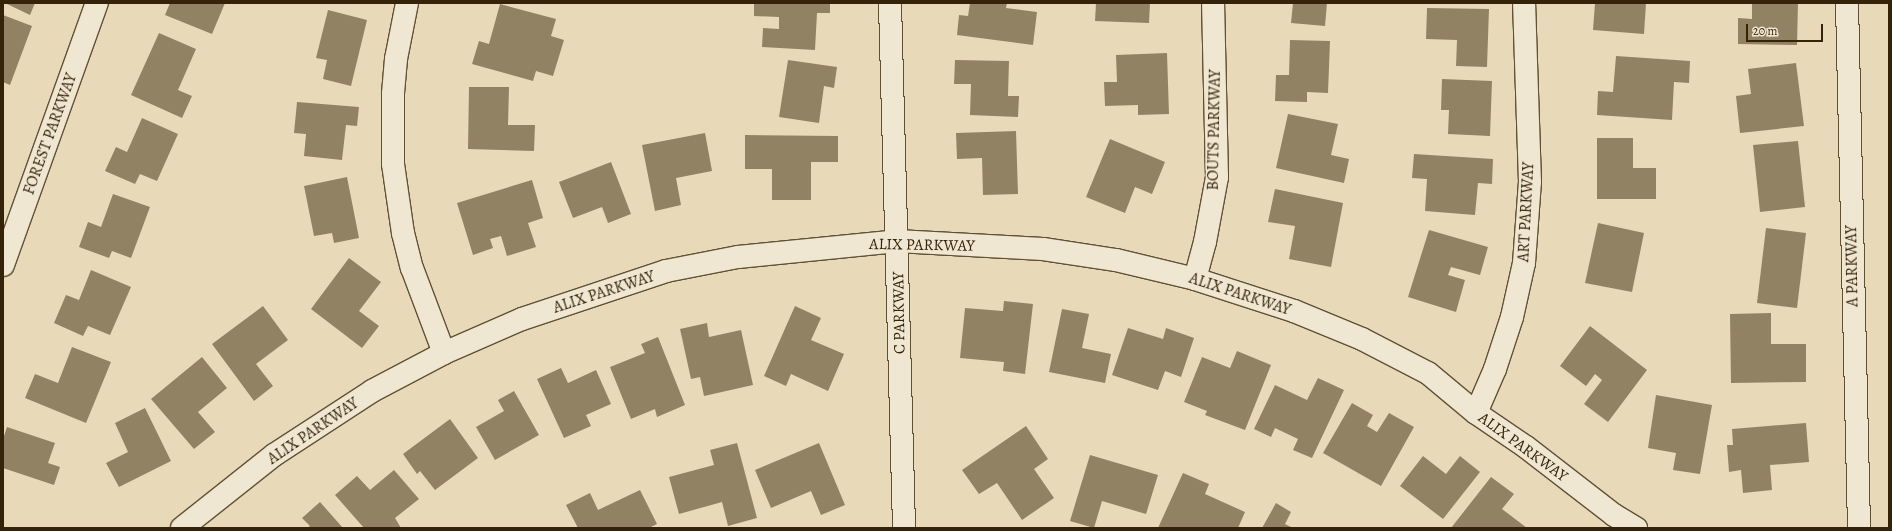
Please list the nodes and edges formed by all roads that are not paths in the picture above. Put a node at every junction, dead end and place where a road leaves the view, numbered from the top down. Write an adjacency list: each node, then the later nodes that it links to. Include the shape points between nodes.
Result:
1 (97, 3): 7 (street, FOREST PARKWAY)
2 (407, 3): 11 (street, via 394,87 393,164 403,233 412,268)
3 (890, 3): 8 (street, C PARKWAY)
4 (1213, 3): 10 (street, BOUTS PARKWAY, via 1216,177 1205,242)
5 (1524, 3): 12 (street, ART PARKWAY, via 1530,182 1524,263 1512,317 1495,369)
6 (1847, 3): 16 (street, A PARKWAY)
7 (8, 234): 9 (street, FOREST PARKWAY)
8 (897, 241): 10 (street, ALIX PARKWAY, via 1043,249 1116,260); 11 (street, ALIX PARKWAY, via 738,257 666,271 522,319); 14 (street, C PARKWAY)
9 (3, 265)
10 (1195, 279): 12 (street, ALIX PARKWAY, via 1294,311 1362,340 1428,373)
11 (444, 353): 13 (street, ALIX PARKWAY, via 372,391 309,431)
12 (1476, 413): 15 (street, ALIX PARKWAY, via 1526,447 1614,515)
13 (182, 528)
14 (904, 528)
15 (1636, 528)
16 (1859, 528)

